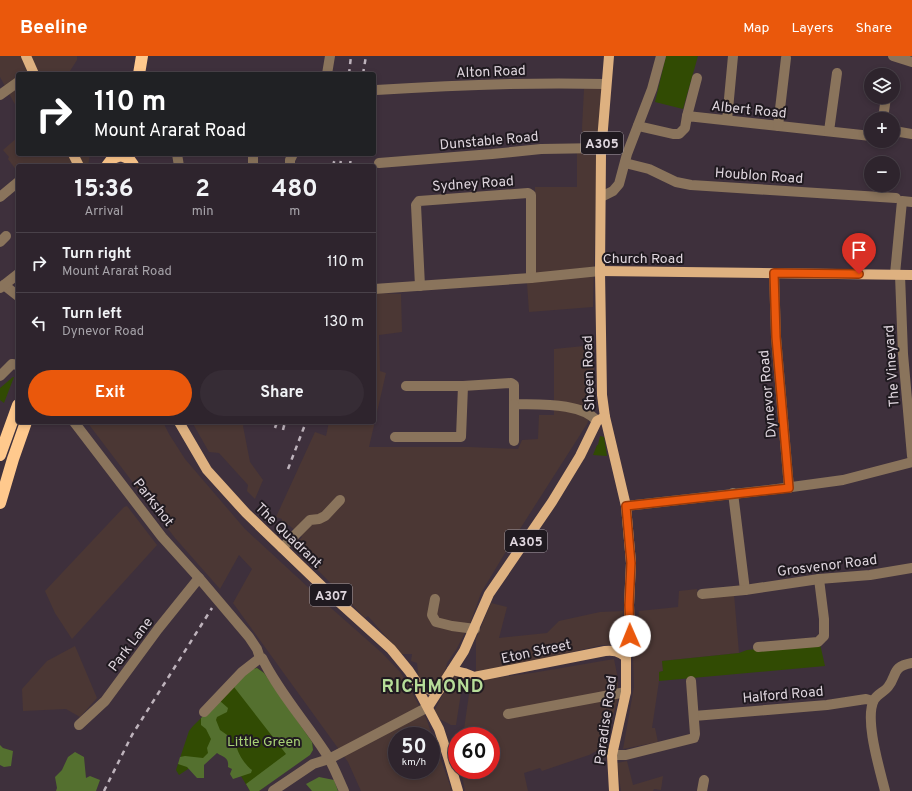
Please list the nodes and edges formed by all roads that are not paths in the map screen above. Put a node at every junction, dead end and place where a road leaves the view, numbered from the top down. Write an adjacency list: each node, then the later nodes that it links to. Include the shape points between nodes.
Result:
1 (26, 56): 10 (main road)
2 (142, 56): 11 (highway)
3 (609, 56): 16 (main road, Sheen Road / A305)
4 (661, 56): 21 (street)
5 (734, 56): 20 (street)
6 (893, 56): 9 (street)
7 (330, 58): 12 (street)
8 (786, 58): 22 (street)
9 (912, 62)
10 (31, 72)
11 (139, 72)
12 (327, 72)
13 (837, 73): 23 (street)
14 (696, 78): 19 (street)
15 (16, 83): 18 (street)
16 (606, 84): 17 (street, Alton Road, via 429,86); 27 (main road, Sheen Road / A305)
17 (376, 90)
18 (0, 95)
19 (687, 116): 20 (street, Albert Road); 21 (street, via 685,128 679,134)
20 (727, 120): 22 (street, Albert Road)
21 (638, 126): 32 (street)
22 (778, 126): 23 (street, Albert Road)
23 (829, 131): 26 (street, Albert Road)
24 (900, 132): 25 (street)
25 (912, 134)
26 (864, 135)
27 (602, 148): 31 (street, Dunstable Road, via 542,149); 36 (main road, Sheen Road / A305)
28 (116, 156): 33 (highway)
29 (124, 156): 30 (highway)
30 (133, 162)
31 (379, 163)
32 (625, 163): 36 (street, via 619,184); 37 (street, Houblon Road, via 649,169 687,185)
33 (108, 164)
34 (16, 184): 35 (street)
35 (0, 197)
36 (601, 198): 39 (main road, Sheen Road / A305)
37 (896, 198)
38 (912, 202): 41 (street, The Vineyard, via 902,201)
39 (600, 271): 40 (main road, Church Road); 44 (street, Church Road); 55 (main road, Sheen Road / A305)
40 (774, 273): 41 (main road, Church Road); 64 (street, Dynevor Road, via 776,337)
41 (898, 275): 42 (main road, Church Road); 62 (street, The Vineyard)
42 (912, 275)
43 (16, 276): 46 (street)
44 (531, 278): 45 (street, Church Road); 45 (street, Sydney Road, via 531,195 528,193 419,201 416,205)
45 (420, 286): 47 (street, Church Road)
46 (2, 287): 48 (street)
47 (376, 289)
48 (16, 295)
49 (16, 363): 50 (street)
50 (0, 376)
51 (406, 386): 52 (street)
52 (463, 386): 53 (street, via 511,383 514,385); 59 (street, via 461,437)
53 (514, 404): 55 (street, via 581,410); 60 (street)
54 (16, 411): 61 (highway)
55 (601, 419): 68 (main road, Paradise Road / A305); 76 (main road, Sheen Road / A305, via 552,502 486,599)
56 (25, 424): 66 (highway)
57 (76, 424): 71 (street, Parkshot, via 162,537)
58 (180, 424): 69 (main road, The Quadrant / A307, via 207,470 258,526)
59 (396, 437)
60 (514, 441)
61 (0, 455)
62 (912, 456)
63 (912, 462): 64 (street, via 843,480)
64 (789, 488): 65 (street)
65 (733, 494): 68 (street); 73 (street)
66 (0, 500)
67 (340, 500): 69 (street, via 325,516 310,520)
68 (626, 506): 78 (main road, Paradise Road / A305, via 631,563 630,644)
69 (282, 548): 83 (main road, The Quadrant / A307, via 391,649)
70 (912, 568): 72 (street, Grosvenor Road, via 870,575)
71 (200, 578): 79 (street, Parkshot, via 249,637); 91 (street, Park Lane, via 158,629 105,701)
72 (819, 578): 73 (street, Grosvenor Road); 77 (street, via 824,636 818,642)
73 (745, 590): 74 (street, Grosvenor Road)
74 (702, 594)
75 (435, 599): 76 (street, via 432,615 436,622)
76 (475, 629): 81 (main road, Sheen Road / A305)
77 (758, 647)
78 (626, 657): 81 (main road, Eton Street, via 622,653 605,651 474,677); 85 (main road, Paradise Road)
79 (260, 658): 88 (street, via 242,672); 93 (street)
80 (912, 663): 86 (street, via 899,667 887,689)
81 (452, 670): 84 (main road, Sheen Road)
82 (690, 681): 90 (street)
83 (419, 686): 84 (main road); 87 (main road, The Quadrant)
84 (439, 690): 87 (main road, Sheen Road)
85 (626, 692): 89 (street); 92 (main road, Paradise Road)
86 (873, 702): 90 (street, Halford Road, via 866,699 827,705); 100 (street, via 872,726 876,757)
87 (428, 707): 93 (street); 97 (main road, The Quadrant, via 439,729)
88 (204, 712)
89 (508, 714)
90 (694, 716): 92 (street, via 695,734 692,739 626,755)
91 (79, 725)
92 (612, 755): 98 (main road, Paradise Road)
93 (329, 759): 95 (street, via 314,764); 96 (street)
94 (704, 780): 99 (street)
95 (273, 791)
96 (344, 791)
97 (458, 791)
98 (614, 791)
99 (702, 791)
100 (885, 791)

